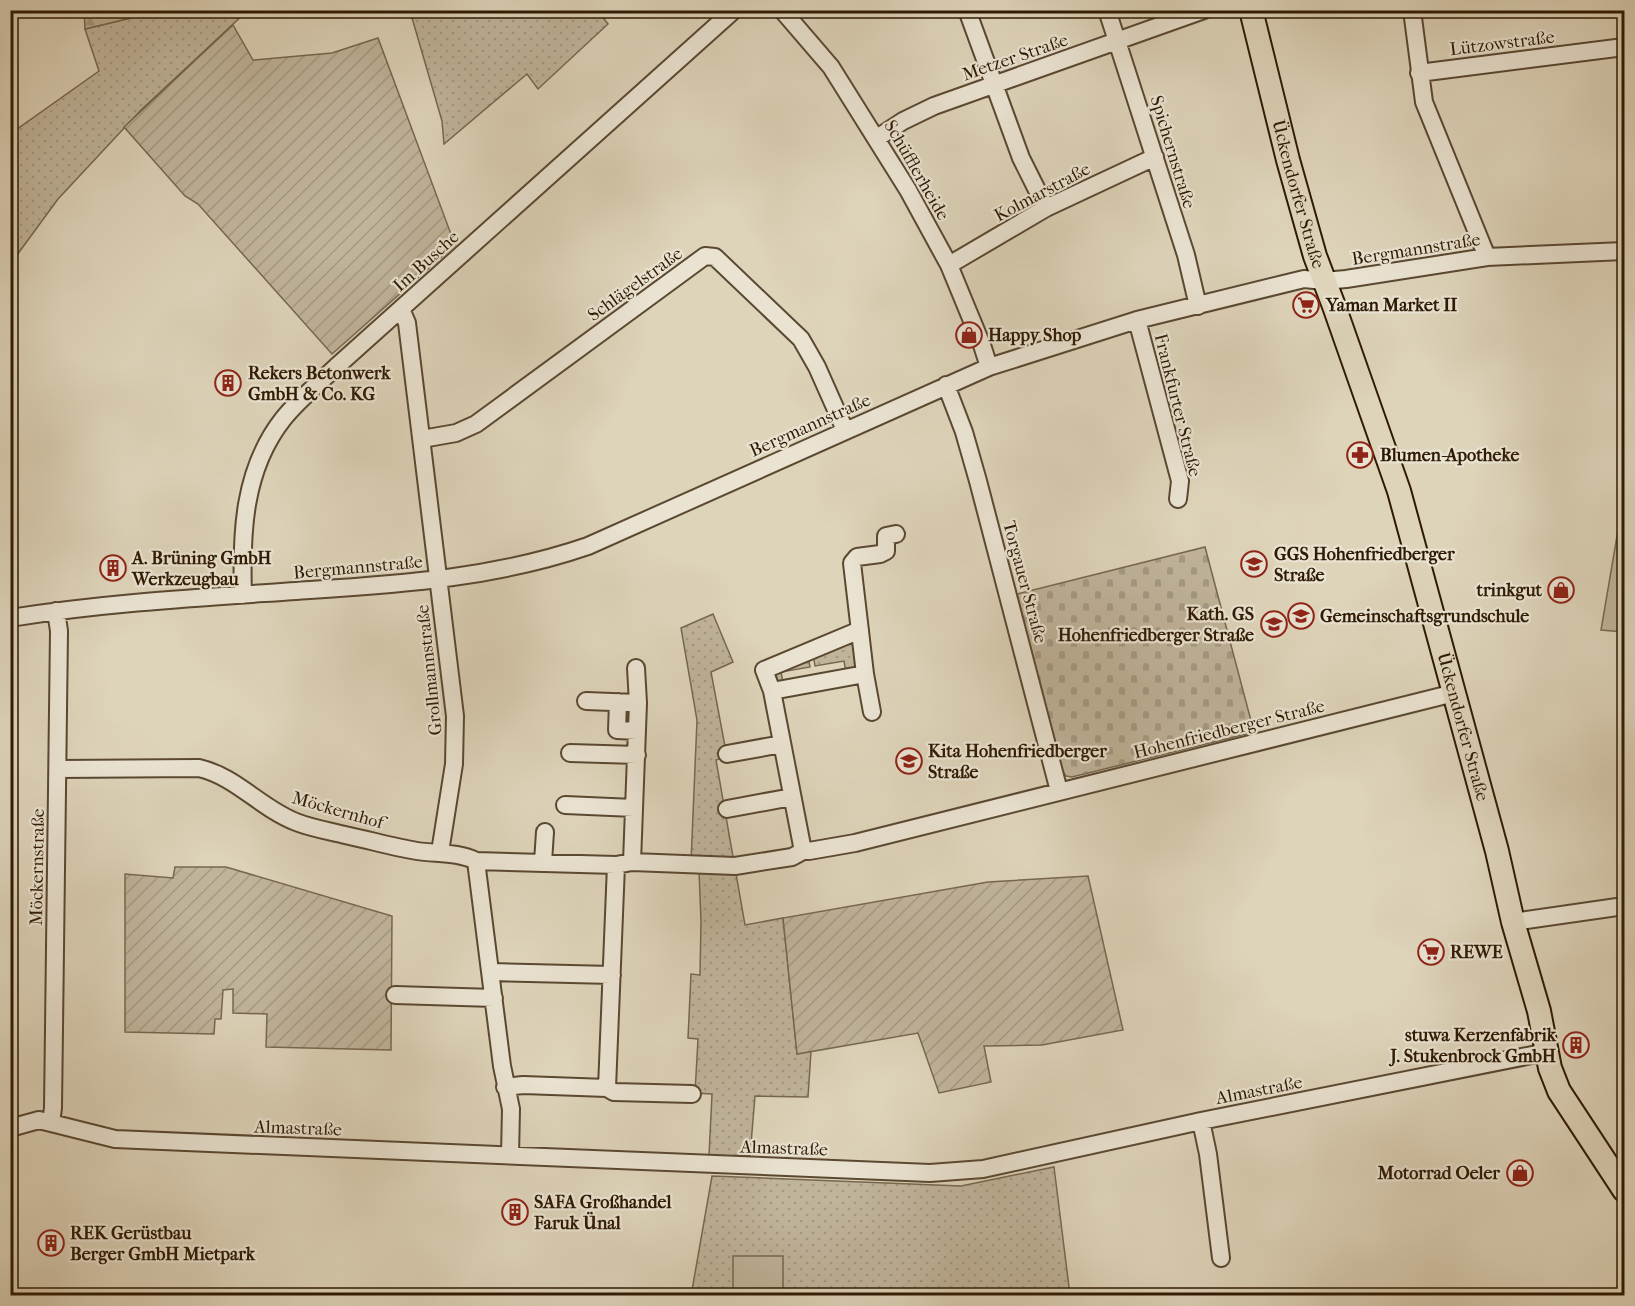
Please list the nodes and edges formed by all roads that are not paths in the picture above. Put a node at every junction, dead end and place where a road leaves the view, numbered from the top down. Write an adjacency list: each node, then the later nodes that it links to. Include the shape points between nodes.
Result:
1 (734, 10): 20 (street, Im Busche)
2 (782, 10): 12 (street, Schüfflerheide, via 831,67)
3 (967, 10): 11 (street)
4 (1107, 10): 8 (street, Spichernstraße)
5 (1204, 10): 8 (street, Metzer Straße)
6 (1251, 10): 18 (main road, Ückendorfer Straße, via 1294,182)
7 (1412, 10): 10 (street)
8 (1118, 41): 11 (street, Metzer Straße); 13 (street, Spichernstraße)
9 (1624, 46): 10 (street, Lützowstraße)
10 (1419, 73): 16 (street, via 1424,102)
11 (995, 85): 12 (street, Metzer Straße, via 926,109); 14 (street, via 1021,158)
12 (877, 138): 17 (street, Schüfflerheide)
13 (1155, 157): 14 (street, Kolmarstraße); 19 (street, Spichernstraße)
14 (1046, 208): 17 (street, Kolmarstraße)
15 (1624, 251): 16 (street, Bergmannstraße)
16 (1486, 257): 18 (street, Bergmannstraße)
17 (949, 265): 22 (street, Schüfflerheide)
18 (1324, 281): 19 (street, Bergmannstraße, via 1304,279); 36 (main road, Ückendorfer Straße, via 1399,490)
19 (1198, 306): 21 (street, Bergmannstraße)
20 (401, 309): 25 (street, Grollmannstraße, via 407,323); 29 (street, Im Busche, via 298,402 265,447 255,469 244,522)
21 (1137, 320): 22 (street, Bergmannstraße); 26 (street, Frankfurter Straße, via 1180,481)
22 (989, 367): 23 (street, Bergmannstraße)
23 (946, 385): 24 (street, Bergmannstraße); 47 (street, Torgauer Straße, via 978,481)
24 (845, 430): 25 (street, Schlägelstraße, via 801,339 710,255 476,424 456,433); 28 (street, Bergmannstraße, via 588,546 529,564)
25 (422, 439): 28 (street, Grollmannstraße)
26 (1178, 499)
27 (896, 534): 32 (street, via 886,536 886,551 853,560)
28 (439, 579): 29 (street, Bergmannstraße); 54 (street, Grollmannstraße, via 455,716)
29 (243, 595): 30 (street, Bergmannstraße)
30 (56, 611): 31 (street, Bergmannstraße); 46 (street, Möckernstraße)
31 (10, 618)
32 (860, 630): 34 (street); 35 (street, via 764,670)
33 (636, 668): 39 (street)
34 (865, 674): 35 (street); 40 (street)
35 (772, 691): 42 (street)
36 (1454, 693): 47 (street, Hohenfriedberger Straße); 59 (main road, Ückendorfer Straße)
37 (586, 700): 38 (street)
38 (618, 702): 39 (street); 41 (street, via 617,730)
39 (638, 703): 41 (street)
40 (872, 712)
41 (637, 731): 45 (street)
42 (782, 744): 44 (street); 48 (street)
43 (570, 753): 45 (street)
44 (727, 754)
45 (637, 755): 50 (street)
46 (58, 769): 54 (street, Möckernhof, via 199,768 231,780 296,822 417,851); 69 (street, Möckernstraße)
47 (1059, 791): 53 (street, Hohenfriedberger Straße, via 855,843)
48 (792, 797): 51 (street); 53 (street)
49 (565, 805): 50 (street)
50 (634, 808): 57 (street)
51 (727, 809)
52 (545, 832): 56 (street)
53 (803, 850): 57 (street, Hohenfriedberger Straße, via 792,857 722,867)
54 (440, 852): 55 (street)
55 (476, 861): 56 (street, Hohenfriedberger Straße); 60 (street)
56 (543, 862): 57 (street, Hohenfriedberger Straße)
57 (624, 864): 61 (street)
58 (1624, 906): 59 (street)
59 (1513, 922): 64 (main road, Ückendorfer Straße)
60 (490, 972): 61 (street); 63 (street)
61 (612, 975): 66 (street)
62 (395, 995): 63 (street)
63 (494, 998): 65 (street)
64 (1547, 1052): 68 (street, Almastraße); 72 (main road, Ückendorfer Straße, via 1559,1091)
65 (505, 1087): 66 (street); 71 (street, via 511,1109)
66 (607, 1088): 67 (street, via 614,1092)
67 (692, 1094)
68 (1201, 1121): 71 (street, Almastraße, via 983,1169 930,1173); 73 (street)
69 (51, 1123): 70 (street, Almastraße, via 39,1120); 71 (street, Almastraße, via 115,1139)
70 (10, 1128)
71 (510, 1155)
72 (1624, 1190)
73 (1221, 1258)

